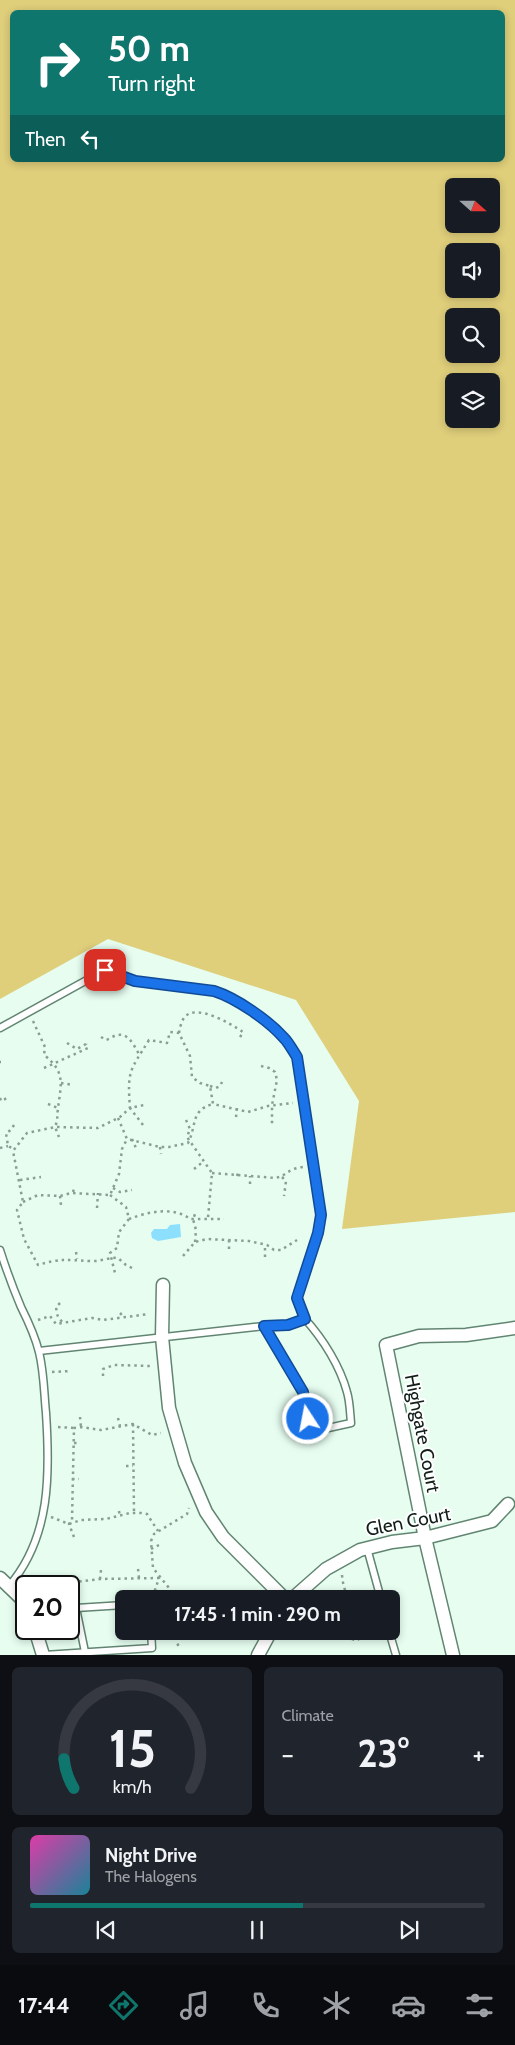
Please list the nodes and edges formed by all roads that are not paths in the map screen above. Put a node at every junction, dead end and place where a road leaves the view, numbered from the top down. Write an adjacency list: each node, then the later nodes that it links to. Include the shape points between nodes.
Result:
1 (0, 1028): 4 (lane, via 105,970 135,981 226,994 284,1038 297,1057 321,1215 297,1298)
2 (0, 1250): 8 (lane)
3 (163, 1285): 7 (street)
4 (305, 1319): 5 (lane, via 288,1325); 5 (lane, via 317,1332 339,1370 348,1394 350,1423 310,1432 303,1392)
5 (264, 1326): 7 (lane)
6 (515, 1328): 10 (street, Highgate Court, via 466,1335 419,1336 386,1345)
7 (162, 1337): 8 (lane); 13 (street, via 169,1408 185,1463 206,1512 223,1537)
8 (39, 1351): 12 (lane, via 47,1426 46,1502 42,1525 29,1556)
9 (508, 1504): 10 (street, Glen Court, via 492,1521)
10 (425, 1538): 11 (street, Glen Court); 26 (street, Highgate Court)
11 (367, 1548): 14 (street, Glen Court, via 326,1569); 15 (lane)
12 (4, 1582): 16 (street)
13 (276, 1590)
14 (302, 1590)
15 (378, 1590)
16 (15, 1592)
17 (115, 1606): 22 (lane, via 76,1608)
18 (38, 1640): 23 (street)
19 (152, 1640): 22 (lane, via 152,1648)
20 (266, 1640): 24 (street)
21 (392, 1640): 25 (lane)
22 (85, 1652): 23 (lane)
23 (43, 1655)
24 (258, 1655)
25 (396, 1655)
26 (453, 1655)

